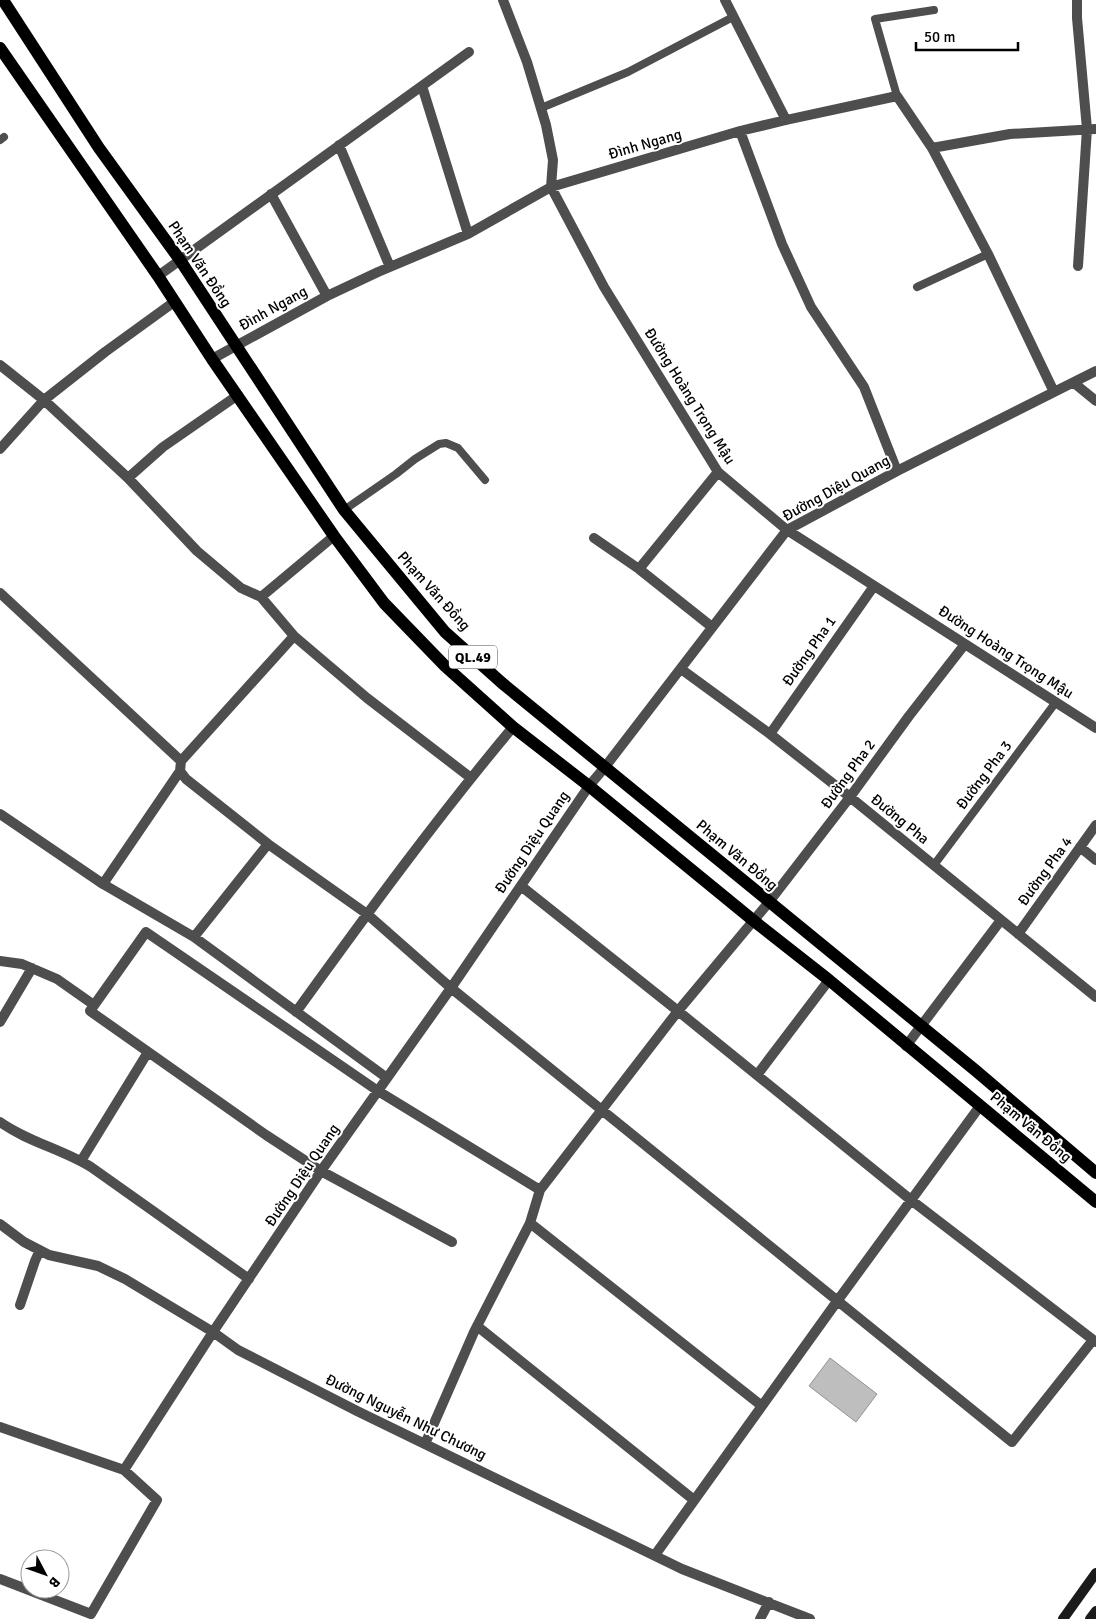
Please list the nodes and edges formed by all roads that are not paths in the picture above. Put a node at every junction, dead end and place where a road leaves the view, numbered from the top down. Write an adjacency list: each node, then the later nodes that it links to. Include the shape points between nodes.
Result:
1 (3, 0): 21 (main road, Phạm Văn Đồng / QL.49, via 99,148)
2 (503, 0): 11 (street)
3 (725, 0): 6 (street)
4 (1077, 0): 13 (street)
5 (934, 10): 10 (lane, via 875,19)
6 (733, 16): 11 (lane, via 628,72); 12 (street)
7 (0, 48): 24 (main road, Phạm Văn Đồng / QL.49)
8 (469, 52): 9 (street)
9 (422, 86): 15 (street); 19 (street)
10 (897, 96): 12 (street, Đình Ngang); 16 (street)
11 (541, 108): 17 (street, via 553,160)
12 (786, 120): 14 (street, Đình Ngang)
13 (1091, 129): 16 (street, via 1010,134); 22 (street)
14 (740, 131): 17 (street, Đình Ngang); 38 (street, via 782,244 811,307 864,387)
15 (339, 145): 18 (street); 23 (street)
16 (932, 148): 20 (street)
17 (551, 187): 19 (street, Đình Ngang); 39 (street, Đường Hoàng Trọng Mậu, via 604,288)
18 (270, 194): 21 (street); 26 (street)
19 (468, 234): 23 (street, Đình Ngang)
20 (988, 254): 25 (lane); 33 (street)
21 (180, 260): 24 (street); 28 (main road, Phạm Văn Đồng / QL.49)
22 (1078, 266)
23 (390, 267): 26 (street, Đình Ngang)
24 (158, 276): 27 (main road, Phạm Văn Đồng / QL.49)
25 (917, 287)
26 (328, 296): 28 (street, Đình Ngang)
27 (174, 302): 29 (main road, Phạm Văn Đồng / QL.49); 35 (street)
28 (235, 346): 29 (street, Đình Ngang); 42 (main road, Phạm Văn Đồng / QL.49)
29 (212, 359): 34 (main road, Phạm Văn Đồng / QL.49)
30 (0, 365): 35 (street)
31 (1096, 372): 32 (street, Đường Diệu Quang)
32 (1074, 383): 33 (street, Đường Diệu Quang); 36 (street)
33 (1054, 392): 38 (street, Đường Diệu Quang)
34 (238, 396): 40 (street, via 163,448); 44 (main road, Phạm Văn Đồng / QL.49)
35 (44, 400): 37 (street); 40 (street)
36 (1096, 400)
37 (0, 449)
38 (897, 471): 43 (street, Đường Diệu Quang)
39 (718, 472): 43 (street, Đường Hoàng Trọng Mậu); 46 (street)
40 (128, 478): 49 (street, via 197,550 241,588)
41 (485, 480): 42 (lane, via 458,448 439,444)
42 (344, 510): 59 (main road, Phạm Văn Đồng / QL.49, via 446,632 502,683)
43 (787, 530): 47 (street, Đường Hoàng Trọng Mậu); 50 (street, Đường Diệu Quang)
44 (334, 536): 49 (street); 55 (main road, Phạm Văn Đồng / QL.49, via 384,603 445,666)
45 (594, 538): 46 (street)
46 (638, 569): 50 (street)
47 (874, 586): 52 (street, Đường Hoàng Trọng Mậu); 57 (street, Đường Pha 1)
48 (0, 593): 58 (street)
49 (261, 597): 51 (street)
50 (712, 627): 53 (street, Đường Diệu Quang)
51 (294, 636): 58 (street); 60 (street, via 367,698)
52 (965, 644): 54 (street, Đường Hoàng Trọng Mậu); 62 (street, Đường Pha 2)
53 (681, 670): 57 (street, Đường Pha); 59 (street, Đường Diệu Quang)
54 (1056, 702): 56 (street, Đường Hoàng Trọng Mậu); 68 (lane, Đường Pha 3)
55 (513, 727): 60 (street); 61 (main road, Phạm Văn Đồng / QL.49)
56 (1096, 728)
57 (770, 734): 62 (street, Đường Pha)
58 (181, 766): 65 (street, via 186,779); 69 (street)
59 (606, 767): 61 (street, Đường Diệu Quang); 71 (main road, Phạm Văn Đồng / QL.49)
60 (471, 778): 72 (street)
61 (589, 786): 70 (street, Đường Diệu Quang); 74 (main road, Phạm Văn Đồng / QL.49)
62 (850, 797): 68 (street, Đường Pha); 71 (street, Đường Pha 2)
63 (0, 814): 69 (street)
64 (1096, 825): 66 (street, Đường Pha 4)
65 (268, 844): 72 (street); 76 (street)
66 (1080, 847): 67 (street); 75 (street, Đường Pha 4)
67 (1096, 860)
68 (934, 866): 73 (street, Đường Pha)
69 (103, 884): 76 (street)
70 (521, 886): 80 (street, Đường Diệu Quang); 83 (street)
71 (769, 902): 74 (street, Đường Pha 2); 86 (main road, Phạm Văn Đồng / QL.49)
72 (367, 914): 80 (street); 84 (street)
73 (1001, 920): 75 (street, Đường Pha); 86 (street)
74 (754, 921): 79 (main road, Phạm Văn Đồng / QL.49); 83 (street, Đường Pha 2)
75 (1018, 934): 81 (street, Đường Pha)
76 (194, 937): 84 (street)
77 (0, 961): 78 (street)
78 (32, 968): 82 (street, via 57,979); 85 (street)
79 (829, 980): 87 (main road, Phạm Văn Đồng / QL.49); 89 (street)
80 (451, 988): 90 (street, Đường Diệu Quang); 93 (street)
81 (1096, 997)
82 (94, 1005): 88 (street, via 90,1011); 91 (street, via 146,932)
83 (678, 1011): 89 (street); 93 (street, Đường Pha 2)
84 (296, 1012): 90 (street)
85 (0, 1022)
86 (921, 1026): 87 (street); 97 (main road, Phạm Văn Đồng / QL.49)
87 (906, 1046): 92 (main road, Phạm Văn Đồng / QL.49)
88 (148, 1052): 95 (street); 96 (street)
89 (757, 1075): 99 (street)
90 (387, 1078): 91 (street, Đường Diệu Quang)
91 (378, 1091): 96 (street, Đường Diệu Quang); 98 (street)
92 (980, 1106): 99 (street); 100 (main road, Phạm Văn Đồng / QL.49)
93 (603, 1109): 98 (street, Đường Pha 2); 106 (street)
94 (0, 1122): 95 (street, via 40,1144)
95 (81, 1160): 105 (street)
96 (321, 1171): 103 (street); 105 (street, Đường Diệu Quang)
97 (1096, 1173)
98 (540, 1190): 101 (street)
99 (910, 1200): 106 (street); 110 (street)
100 (1096, 1202)
101 (530, 1223): 108 (street); 111 (street)
102 (0, 1224): 104 (street, Đường Nguyễn Như Chương)
103 (452, 1242)
104 (40, 1250): 107 (street); 109 (street, Đường Nguyễn Như Chương, via 98,1266)
105 (249, 1279): 109 (street, Đường Diệu Quang)
106 (838, 1300): 110 (street, via 1012,1442); 111 (street)
107 (20, 1305)
108 (477, 1326): 113 (street); 115 (street)
109 (213, 1332): 113 (street, Đường Nguyễn Như Chương, via 238,1350); 114 (street, Đường Diệu Quang)
110 (1094, 1341)
111 (762, 1406): 115 (street)
112 (0, 1427): 114 (street)
113 (425, 1444): 116 (street, Đường Nguyễn Như Chương)
114 (124, 1470): 118 (street, via 156,1500 91,1614)
115 (694, 1500): 116 (street)
116 (655, 1555): 119 (street, Đường Nguyễn Như Chương, via 682,1569)
117 (1096, 1573): 123 (main road)
118 (0, 1579)
119 (769, 1602): 121 (street); 122 (street, Đường Nguyễn Như Chương)
120 (1096, 1611): 124 (main road)
121 (760, 1619)
122 (810, 1619)
123 (1063, 1619)
124 (1090, 1619)

